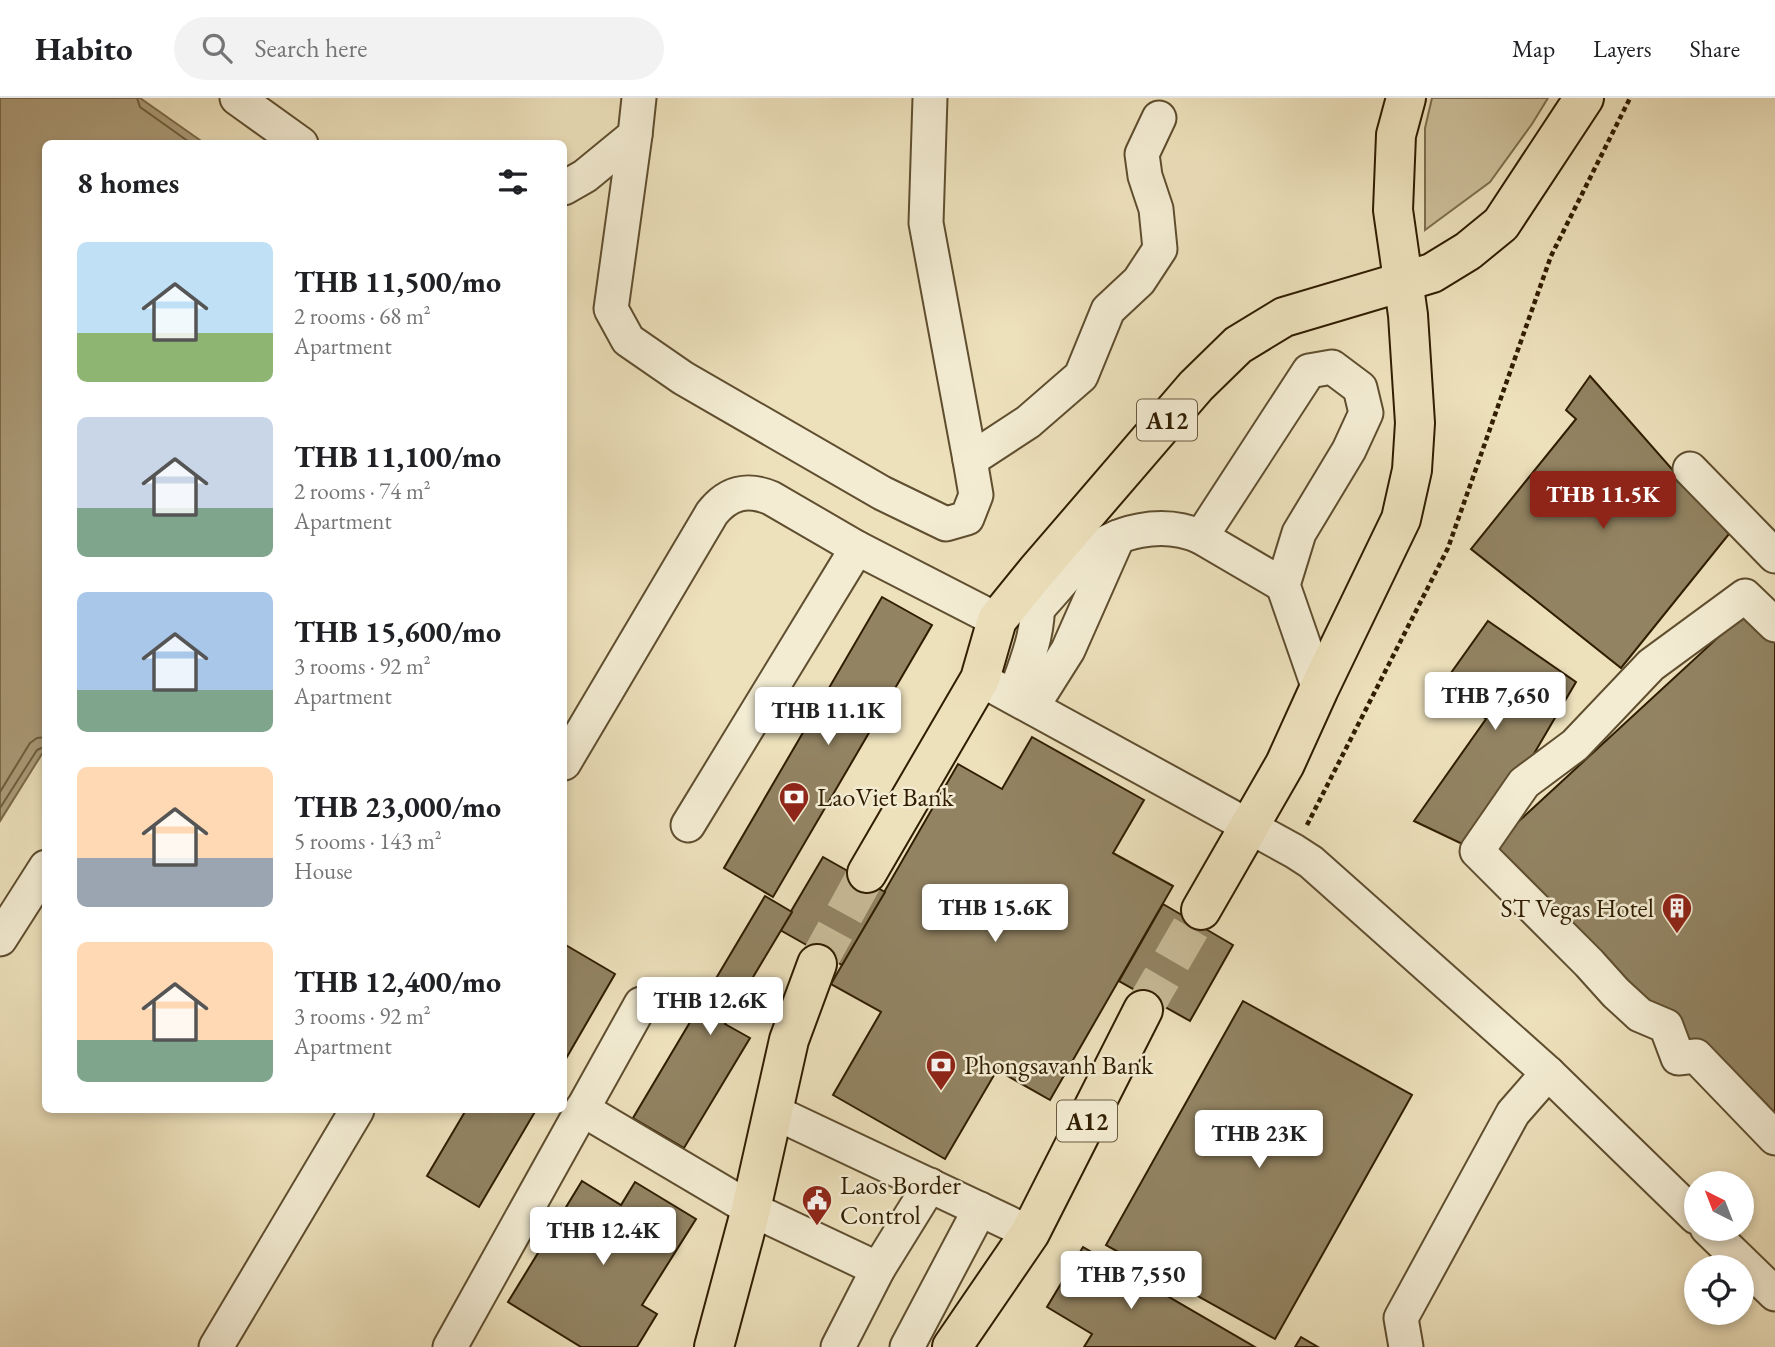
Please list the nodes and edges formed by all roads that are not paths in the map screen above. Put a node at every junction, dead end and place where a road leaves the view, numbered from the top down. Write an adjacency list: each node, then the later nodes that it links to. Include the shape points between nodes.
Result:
1 (237, 98): 8 (street)
2 (639, 98): 7 (street)
3 (930, 98): 11 (street, via 926,223)
4 (1405, 98): 10 (highway, via 1396,135 1394,210)
5 (1584, 98): 10 (highway, A12, via 1501,223 1444,266)
6 (1159, 118): 11 (street, via 1142,154 1156,209 1160,249 1139,281 1108,310 1081,376 1028,422)
7 (635, 135): 9 (street); 11 (street, via 611,309 628,340 683,378 882,493 946,524 967,518 976,495)
8 (295, 140)
9 (567, 186)
10 (1403, 282): 18 (highway, A12, via 1284,317 1238,345 1196,386); 22 (highway, via 1415,423 1412,470 1401,519)
11 (970, 460)
12 (1690, 469): 16 (street)
13 (1118, 537): 14 (street, via 1149,528 1184,529); 18 (street); 23 (street, via 1069,650)
14 (1201, 537): 17 (street); 17 (street, via 1309,371 1332,367 1360,388 1366,413 1299,533)
15 (857, 548): 19 (street); 24 (street, via 758,493 745,492 720,503); 25 (street)
16 (1775, 556)
17 (1283, 585): 22 (street)
18 (1037, 589): 19 (highway, A12); 23 (street, via 1036,636)
19 (998, 620): 21 (highway, A12)
20 (1775, 625): 38 (street, via 1745,596 1651,665 1575,744 1524,783 1477,851 1616,993 1640,1015 1666,1026 1678,1058 1696,1056)
21 (980, 678): 23 (street); 28 (highway, A12)
22 (1319, 689): 26 (highway, via 1286,764)
23 (1023, 702): 26 (street)
24 (567, 758)
25 (688, 825)
26 (1250, 827): 29 (highway); 34 (street, via 1311,862)
27 (42, 873): 30 (street)
28 (867, 873)
29 (1201, 910)
30 (0, 939)
31 (817, 964): 36 (highway, via 789,1040)
32 (641, 1004): 35 (street)
33 (1143, 1010): 43 (highway, A12)
34 (1548, 1073): 40 (street); 53 (street, via 1513,1113 1401,1318)
35 (582, 1109): 41 (street); 48 (street)
36 (774, 1112): 39 (street); 41 (highway)
37 (355, 1113): 47 (street)
38 (1775, 1138)
39 (930, 1185): 42 (street); 45 (street)
40 (1684, 1205)
41 (751, 1209): 45 (street); 49 (highway)
42 (980, 1209): 43 (street); 51 (street)
43 (1030, 1233): 52 (highway, A12)
44 (1720, 1241): 46 (street)
45 (878, 1269): 50 (street)
46 (1775, 1294)
47 (216, 1347)
48 (450, 1347)
49 (714, 1347)
50 (838, 1347)
51 (907, 1347)
52 (953, 1347)
53 (1406, 1347)

